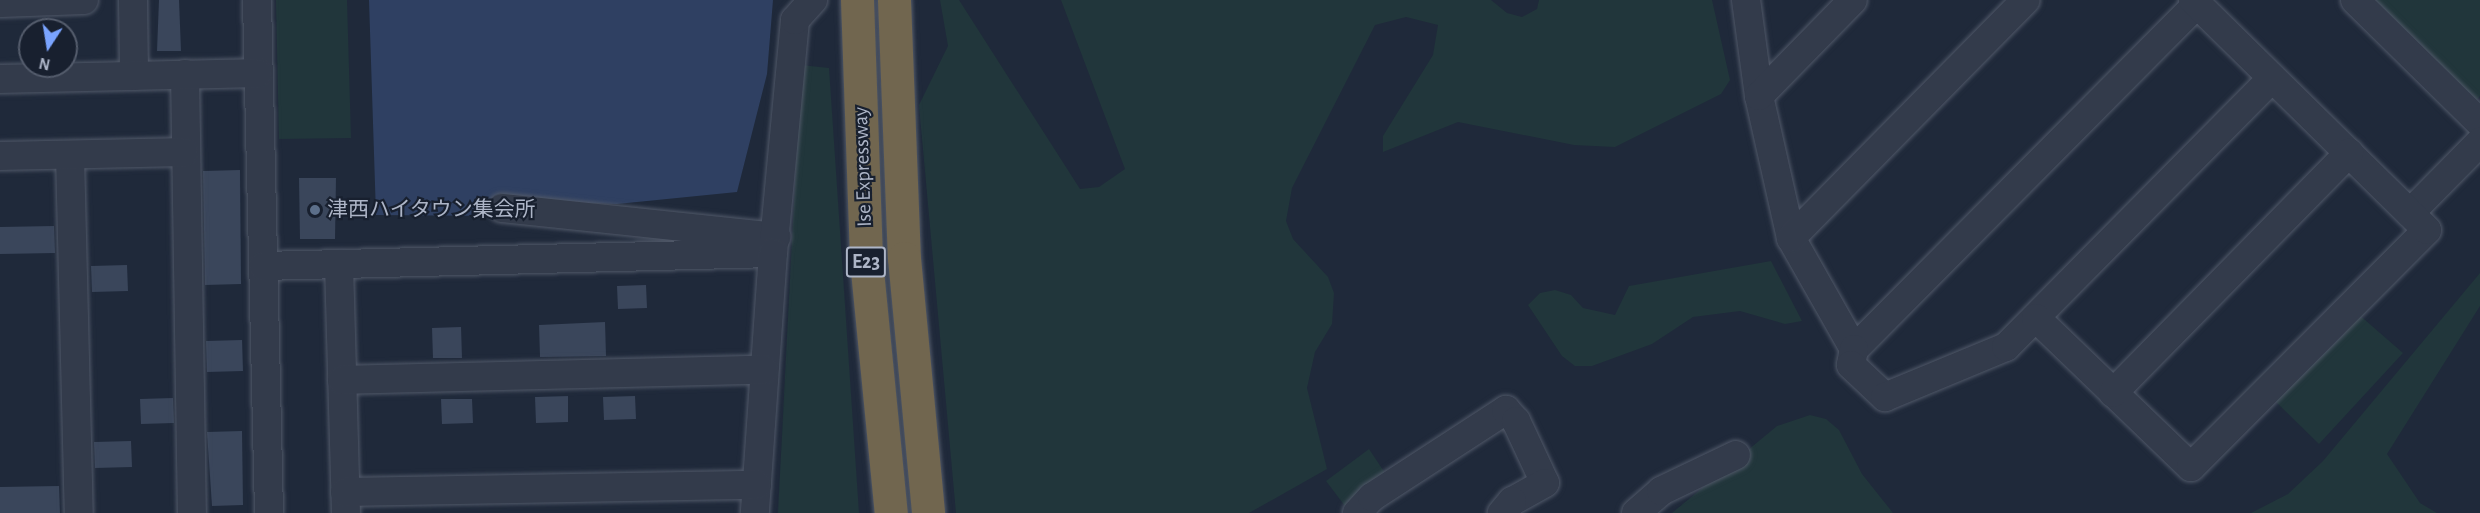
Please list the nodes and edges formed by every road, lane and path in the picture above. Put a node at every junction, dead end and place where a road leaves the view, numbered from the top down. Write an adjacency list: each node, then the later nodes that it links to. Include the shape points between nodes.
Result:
1 (84, 0): 10 (street)
2 (133, 0): 15 (street)
3 (257, 0): 13 (street)
4 (813, 0): 28 (street, via 795,20)
5 (1746, 0): 18 (street)
6 (1853, 0): 18 (street)
7 (2026, 0): 27 (street)
8 (2355, 0): 19 (street)
9 (2195, 2): 16 (street); 32 (street)
10 (0, 3)
11 (857, 5): 43 (highway, Ise Expressway / E23, via 866,260)
12 (894, 7): 44 (highway, Ise Expressway / E23, via 904,258)
13 (258, 73): 14 (street); 30 (street)
14 (185, 74): 15 (street); 21 (street)
15 (134, 76): 17 (street)
16 (2272, 78): 22 (street); 31 (street)
17 (0, 79)
18 (1759, 96): 27 (street)
19 (2480, 123)
20 (2480, 142): 26 (street)
21 (184, 152): 23 (street); 40 (street)
22 (2349, 153): 26 (street); 35 (street)
23 (70, 155): 24 (street); 39 (street)
24 (0, 156)
25 (502, 208): 28 (street)
26 (2410, 213): 35 (street, via 2427,230 2191,467)
27 (1791, 238): 32 (street)
28 (775, 245): 29 (street); 33 (street)
29 (339, 264): 30 (street); 34 (street)
30 (263, 266): 41 (street)
31 (2036, 318): 32 (street, via 2006,347 1885,397 1851,364); 35 (street)
32 (1854, 349)
33 (764, 370): 34 (street); 37 (street)
34 (342, 380): 38 (street)
35 (2113, 393)
36 (1736, 455): 47 (street, via 1661,491)
37 (757, 485): 38 (street); 42 (street)
38 (346, 503)
39 (79, 513)
40 (192, 513)
41 (269, 513)
42 (755, 513)
43 (891, 513)
44 (928, 513)
45 (1357, 513): 46 (street, via 1372,497 1506,410 1516,422 1545,483 1512,501)
46 (1502, 513)
47 (1636, 513)

